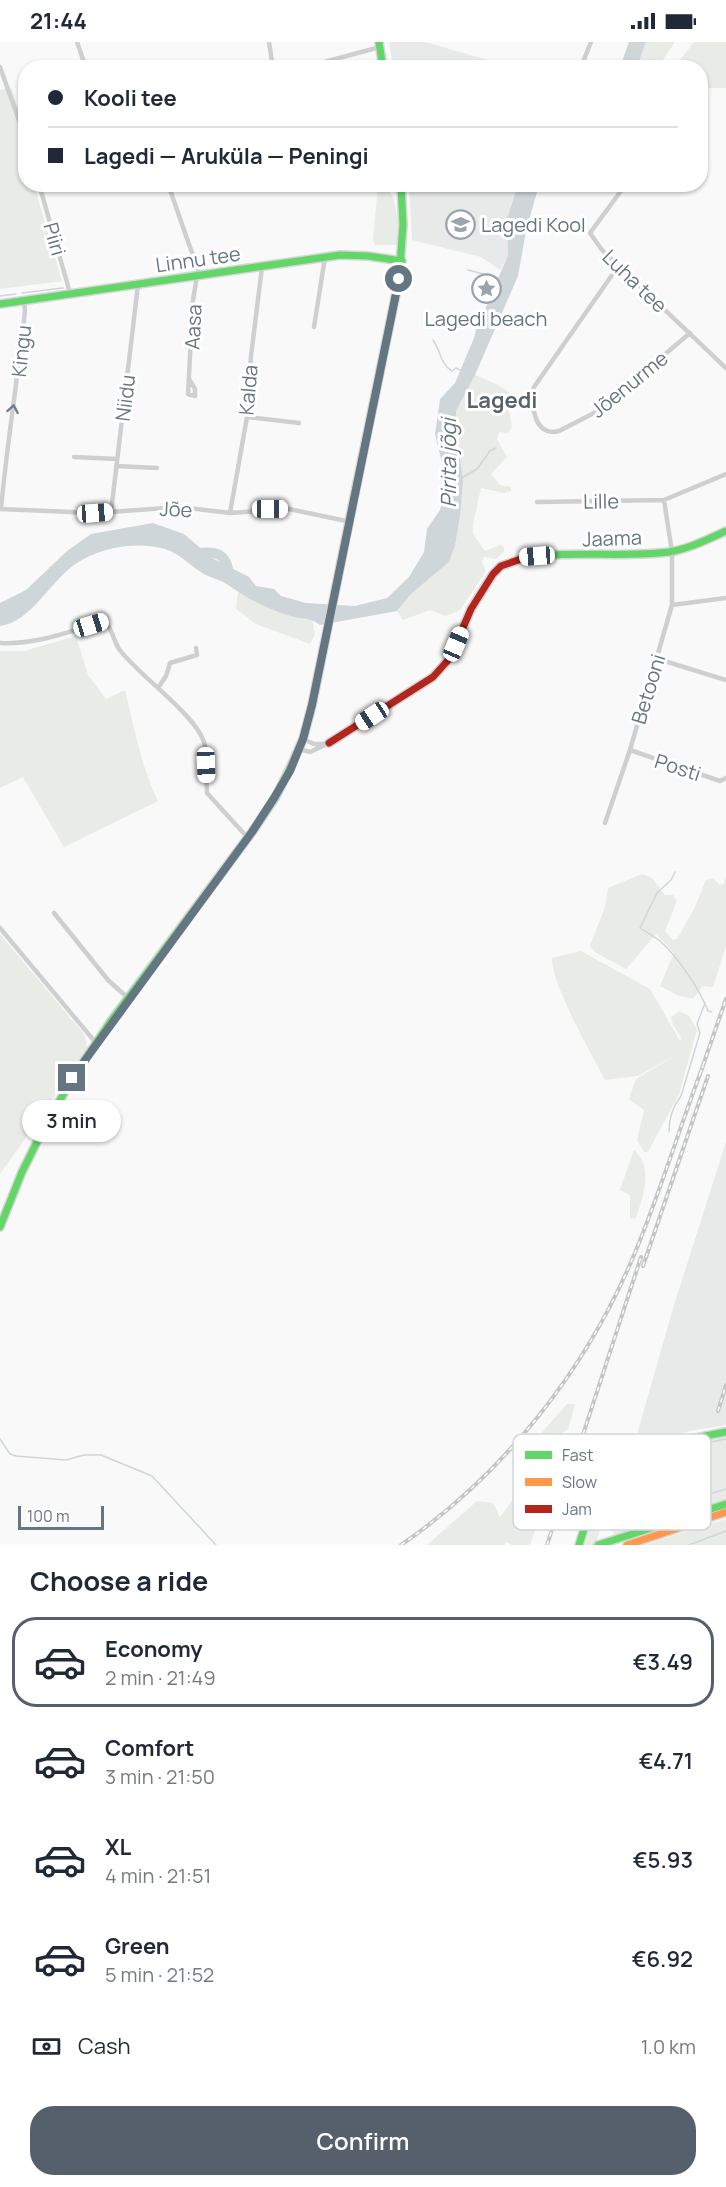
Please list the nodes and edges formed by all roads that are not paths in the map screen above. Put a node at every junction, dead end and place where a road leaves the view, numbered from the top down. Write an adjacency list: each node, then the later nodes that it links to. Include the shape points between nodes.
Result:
1 (77, 42): 5 (street)
2 (269, 42): 6 (street)
3 (591, 42): 9 (street)
4 (380, 45): 7 (street); 8 (main road)
5 (83, 60)
6 (272, 60)
7 (329, 60)
8 (382, 60)
9 (584, 60)
10 (0, 67): 11 (street)
11 (18, 118)
12 (41, 192): 22 (street, Piiri)
13 (171, 192): 20 (street)
14 (401, 192): 17 (main road)
15 (620, 192): 18 (street, Luha tee, via 590,233)
16 (325, 257): 17 (main road, Linnu tee, via 369,256); 19 (main road, Linnu tee); 25 (street)
17 (402, 261): 43 (main road)
18 (619, 265): 26 (street, Luha tee); 26 (street, Jõenurme, via 534,387 532,408 546,430 559,431 598,411)
19 (262, 267): 20 (main road, Linnu tee); 29 (street, Kalda)
20 (198, 275): 21 (main road, Linnu tee); 28 (street, Aasa)
21 (138, 285): 22 (main road, Linnu tee); 34 (street, Niidu)
22 (70, 293): 23 (main road, Linnu tee)
23 (24, 300): 24 (main road, Linnu tee); 32 (street, Kingu, one-way to 23, via 18,383)
24 (0, 304)
25 (314, 327)
26 (690, 333): 27 (street, Luha tee)
27 (726, 368)
28 (189, 379)
29 (247, 417): 30 (street); 42 (street, Kalda)
30 (299, 423)
31 (0, 436): 32 (street)
32 (8, 437): 40 (street, Kingu)
33 (74, 457): 34 (street)
34 (117, 459): 35 (street, Niidu)
35 (116, 466): 36 (street); 41 (street, Niidu)
36 (157, 468)
37 (726, 474): 38 (street, Lille)
38 (664, 500): 39 (street, Lille); 45 (street)
39 (537, 502)
40 (1, 509): 41 (street, Jõe)
41 (111, 512): 42 (street, Jõe, via 180,507)
42 (230, 513): 43 (street, Jõe, via 290,509)
43 (351, 522): 53 (main road)
44 (726, 531): 45 (main road, Jaama)
45 (672, 552): 47 (street, Betooni); 54 (main road, Jaama, via 510,560 498,569 481,593 445,666)
46 (726, 598): 47 (street)
47 (672, 605): 50 (street, Betooni)
48 (0, 644): 52 (street, via 39,641 104,621 118,649)
49 (196, 648): 52 (street, via 197,655 170,663)
50 (658, 659): 51 (street); 56 (street, Betooni)
51 (726, 680)
52 (158, 688): 59 (street, via 203,740 207,794)
53 (303, 739): 54 (street, via 314,744); 55 (main road)
54 (329, 743): 55 (street, Jaama, via 310,752)
55 (299, 749): 59 (main road)
56 (630, 750): 57 (street, Posti, via 720,780); 58 (street, Betooni)
57 (726, 778)
58 (605, 823)
59 (248, 838): 62 (main road)
60 (54, 913): 62 (street, via 108,980)
61 (0, 928): 63 (street)
62 (129, 999): 63 (main road)
63 (96, 1044): 64 (main road, via 44,1125)
64 (0, 1227)
65 (726, 1432): 66 (main road)
66 (711, 1435)
67 (726, 1504): 68 (main road)
68 (711, 1509)
69 (726, 1512): 70 (main road)
70 (711, 1517)
71 (584, 1530): 74 (main road)
72 (644, 1530): 75 (main road)
73 (672, 1530): 76 (main road)
74 (579, 1545)
75 (598, 1545)
76 (627, 1545)

